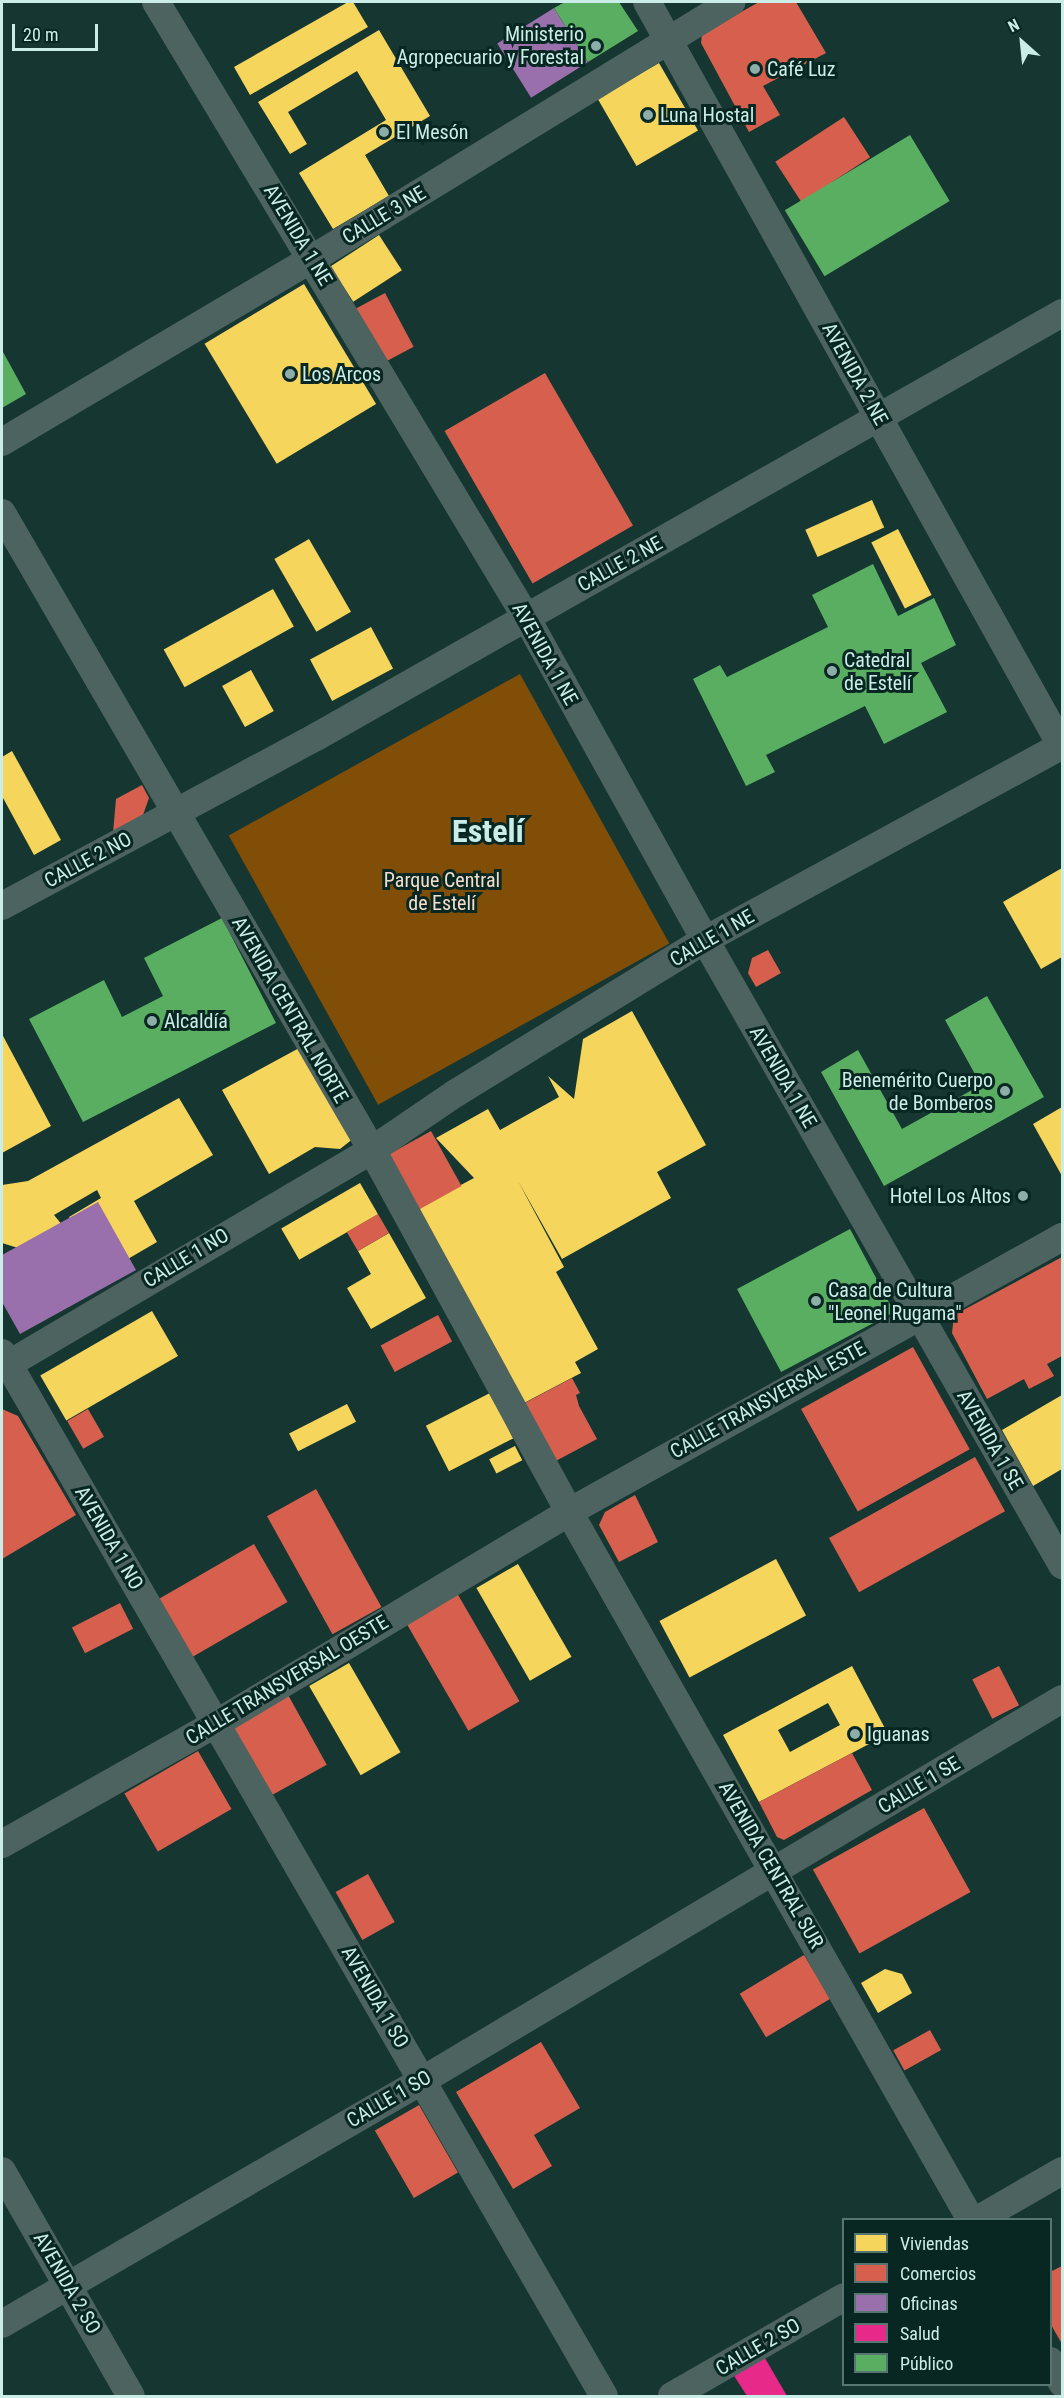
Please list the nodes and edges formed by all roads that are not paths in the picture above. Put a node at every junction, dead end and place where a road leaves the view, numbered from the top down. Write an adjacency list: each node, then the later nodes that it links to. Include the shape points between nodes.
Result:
1 (156, 2): 5 (street, AVENIDA 1 NE)
2 (647, 2): 4 (street, AVENIDA 2 NE)
3 (732, 2): 4 (street, CALLE 3 NE)
4 (669, 40): 5 (street, CALLE 3 NE); 7 (street, AVENIDA 2 NE)
5 (312, 259): 8 (street, CALLE 3 NE); 10 (street, AVENIDA 1 NE)
6 (1062, 313): 7 (street, CALLE 2 NE)
7 (880, 419): 10 (street, CALLE 2 NE); 11 (street, AVENIDA 2 NE)
8 (2, 442)
9 (2, 513): 12 (street, AVENIDA CENTRAL NORTE)
10 (525, 617): 12 (street, CALLE 2 NE); 14 (street, AVENIDA 1 NE)
11 (1062, 746): 14 (street, CALLE 1 NE)
12 (175, 813): 13 (street, CALLE 2 NO); 15 (street, AVENIDA CENTRAL NORTE)
13 (2, 906)
14 (705, 940): 15 (street, CALLE 1 NE, via 456,1093); 17 (street, AVENIDA 1 NE)
15 (372, 1150): 18 (street, CALLE 1 NO); 19 (street, AVENIDA CENTRAL NORTE)
16 (1062, 1237): 17 (street, CALLE TRANSVERSAL ESTE)
17 (918, 1315): 19 (street, CALLE TRANSVERSAL ESTE); 20 (street, AVENIDA 1 SE)
18 (4, 1362): 22 (street, AVENIDA 1 NO)
19 (569, 1512): 22 (street, CALLE TRANSVERSAL OESTE); 24 (street, AVENIDA CENTRAL SUR)
20 (1062, 1565)
21 (1062, 1699): 24 (street, CALLE 1 SE)
22 (218, 1723): 23 (street, CALLE TRANSVERSAL OESTE); 25 (street, AVENIDA 1 SO)
23 (2, 1844)
24 (775, 1871): 25 (street, CALLE 1 SO); 28 (street, AVENIDA CENTRAL SUR)
25 (423, 2080): 30 (street, CALLE 1 SO); 36 (street, AVENIDA 1 SO)
26 (2, 2171): 30 (street, AVENIDA 2 SO)
27 (1062, 2171): 29 (street)
28 (970, 2218)
29 (980, 2218)
30 (68, 2284): 32 (street, CALLE 1 SO); 35 (street, AVENIDA 2 SO)
31 (842, 2298): 37 (street, CALLE 2 SO)
32 (2, 2324)
33 (1052, 2365): 34 (street)
34 (1062, 2383)
35 (131, 2397)
36 (604, 2397)
37 (672, 2397)

